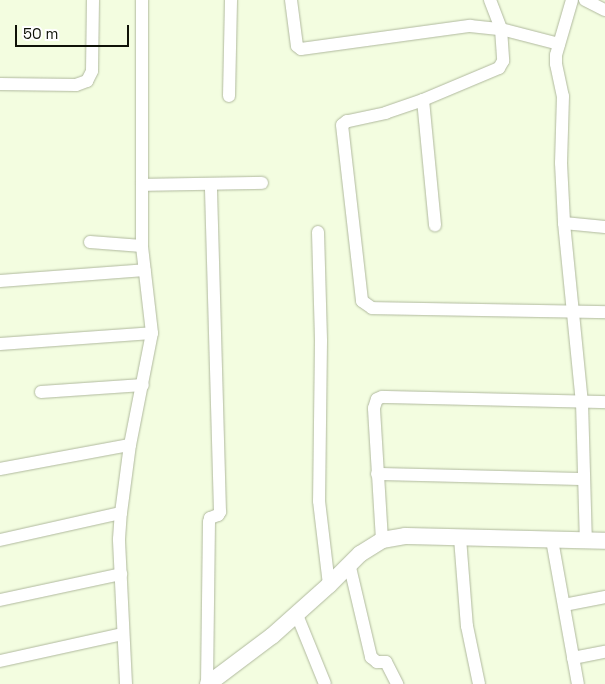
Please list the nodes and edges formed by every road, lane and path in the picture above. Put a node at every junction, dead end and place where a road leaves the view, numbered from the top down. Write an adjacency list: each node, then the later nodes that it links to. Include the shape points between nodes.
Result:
1 (93, 0): 11 (street, via 92,71 87,81 76,85)
2 (142, 0): 16 (street)
3 (231, 0): 12 (street)
4 (291, 0): 9 (street, via 296,46 306,50 447,28)
5 (490, 0): 9 (street)
6 (572, 0): 10 (street)
7 (585, 0): 8 (street)
8 (605, 10)
9 (501, 28): 10 (street); 13 (street, via 503,61 499,68)
10 (559, 44): 17 (street, via 556,64 562,96)
11 (0, 84)
12 (229, 96)
13 (423, 100): 18 (street); 25 (street, via 386,113 346,121 342,125 362,301 372,308)
14 (262, 182): 15 (street)
15 (211, 184): 16 (street); 55 (street, via 220,512 209,522)
16 (142, 185): 22 (street)
17 (564, 223): 19 (street); 25 (street)
18 (435, 224)
19 (605, 227)
20 (318, 232): 46 (street, via 321,341 319,501)
21 (90, 242): 22 (street)
22 (142, 246): 23 (street)
23 (145, 270): 24 (street); 27 (street)
24 (0, 281)
25 (572, 312): 26 (street); 31 (street)
26 (605, 312)
27 (152, 333): 28 (street); 29 (street)
28 (0, 344)
29 (143, 384): 30 (street); 33 (street)
30 (41, 392)
31 (582, 402): 32 (street); 35 (street, via 382,397 377,399 374,408); 36 (street)
32 (605, 402)
33 (130, 445): 34 (street); 37 (street)
34 (0, 469)
35 (377, 474): 36 (street); 40 (street)
36 (584, 479): 42 (street)
37 (121, 513): 39 (street); 45 (street)
38 (460, 538): 40 (street, via 405,536); 41 (street); 59 (street, via 467,626)
39 (0, 540)
40 (382, 540): 44 (street)
41 (552, 540): 42 (street); 49 (street)
42 (586, 541): 43 (street)
43 (605, 541)
44 (350, 563): 46 (street); 58 (street, via 372,657 377,662 386,662)
45 (121, 574): 48 (street); 51 (street)
46 (330, 585): 50 (street)
47 (605, 597): 49 (street)
48 (0, 600)
49 (564, 605): 53 (street)
50 (297, 614): 55 (street); 57 (street)
51 (123, 634): 54 (street); 56 (street)
52 (605, 652): 53 (street)
53 (573, 658): 60 (street)
54 (0, 661)
55 (212, 683)
56 (126, 684)
57 (324, 684)
58 (397, 684)
59 (479, 684)
60 (578, 684)

